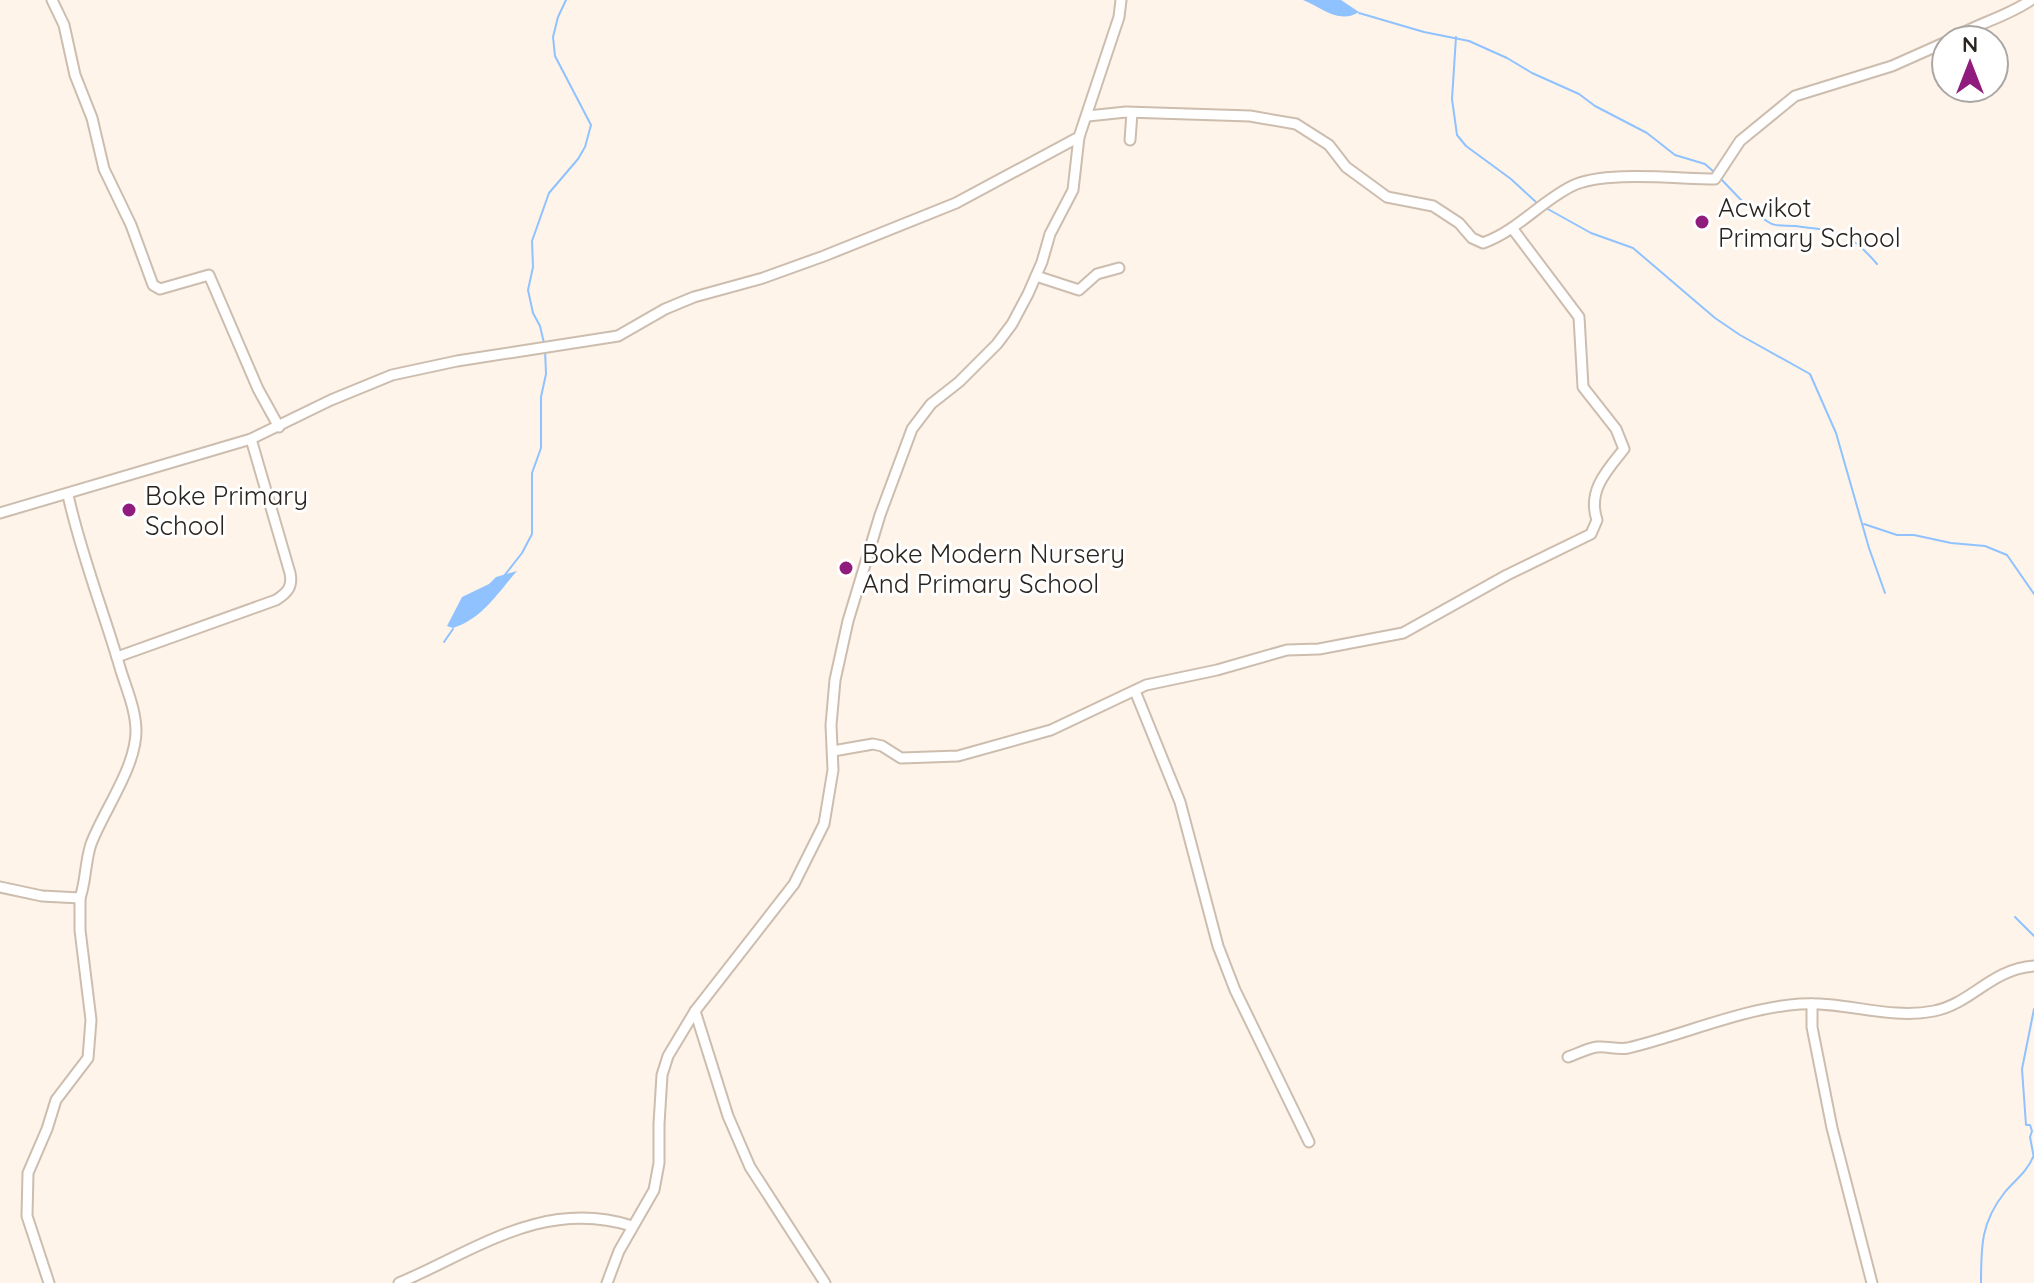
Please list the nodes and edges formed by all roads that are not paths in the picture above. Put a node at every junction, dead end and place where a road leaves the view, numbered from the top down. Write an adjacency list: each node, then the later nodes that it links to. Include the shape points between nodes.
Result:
1 (52, 0): 13 (street, via 104,169 153,285 160,289 209,275)
2 (1121, 0): 7 (street)
3 (2031, 0): 4 (street)
4 (1977, 24)
5 (1930, 49): 10 (street, via 1795,96 1740,141 1715,179 1584,181)
6 (1132, 113): 7 (street); 9 (street); 10 (street, via 1250,116 1296,124 1329,145 1346,167 1380,193 1433,206 1477,242)
7 (1088, 116): 8 (street)
8 (1079, 137): 12 (street, via 1073,190); 13 (street, via 956,203 813,260 694,297 618,336 392,375)
9 (1130, 140)
10 (1512, 228): 18 (street, via 1579,317 1583,387 1623,442 1624,449 1600,480 1593,499 1597,520 1591,534 1403,633 1287,650)
11 (1119, 268): 12 (street, via 1097,274 1079,290)
12 (1036, 276): 19 (street, via 997,344 931,404 912,429 848,621 835,680)
13 (279, 427): 14 (street)
14 (251, 439): 15 (street); 17 (street, via 291,579 288,591 276,600)
15 (68, 495): 16 (street); 17 (street)
16 (0, 513)
17 (117, 657): 21 (street, via 134,714 135,738 91,846)
18 (1135, 691): 19 (street, via 1051,730 958,756 901,758 873,744); 26 (street, via 1180,802 1235,990)
19 (833, 751): 24 (street, via 829,807 808,858 786,895)
20 (0, 887): 21 (street)
21 (80, 898): 28 (street, via 91,1020 88,1058 56,1100 28,1173 27,1216)
22 (2034, 966): 23 (street, via 1992,978 1933,1011 1894,1014)
23 (1812, 1004): 25 (street, via 1771,1007 1626,1049 1594,1047); 32 (street, via 1832,1128)
24 (695, 1011): 27 (street, via 662,1075 657,1177); 31 (street, via 750,1167)
25 (1568, 1057)
26 (1309, 1142)
27 (632, 1226): 29 (street, via 604,1218 573,1218 513,1229); 30 (street)
28 (49, 1283)
29 (399, 1283)
30 (607, 1283)
31 (825, 1283)
32 (1872, 1283)

